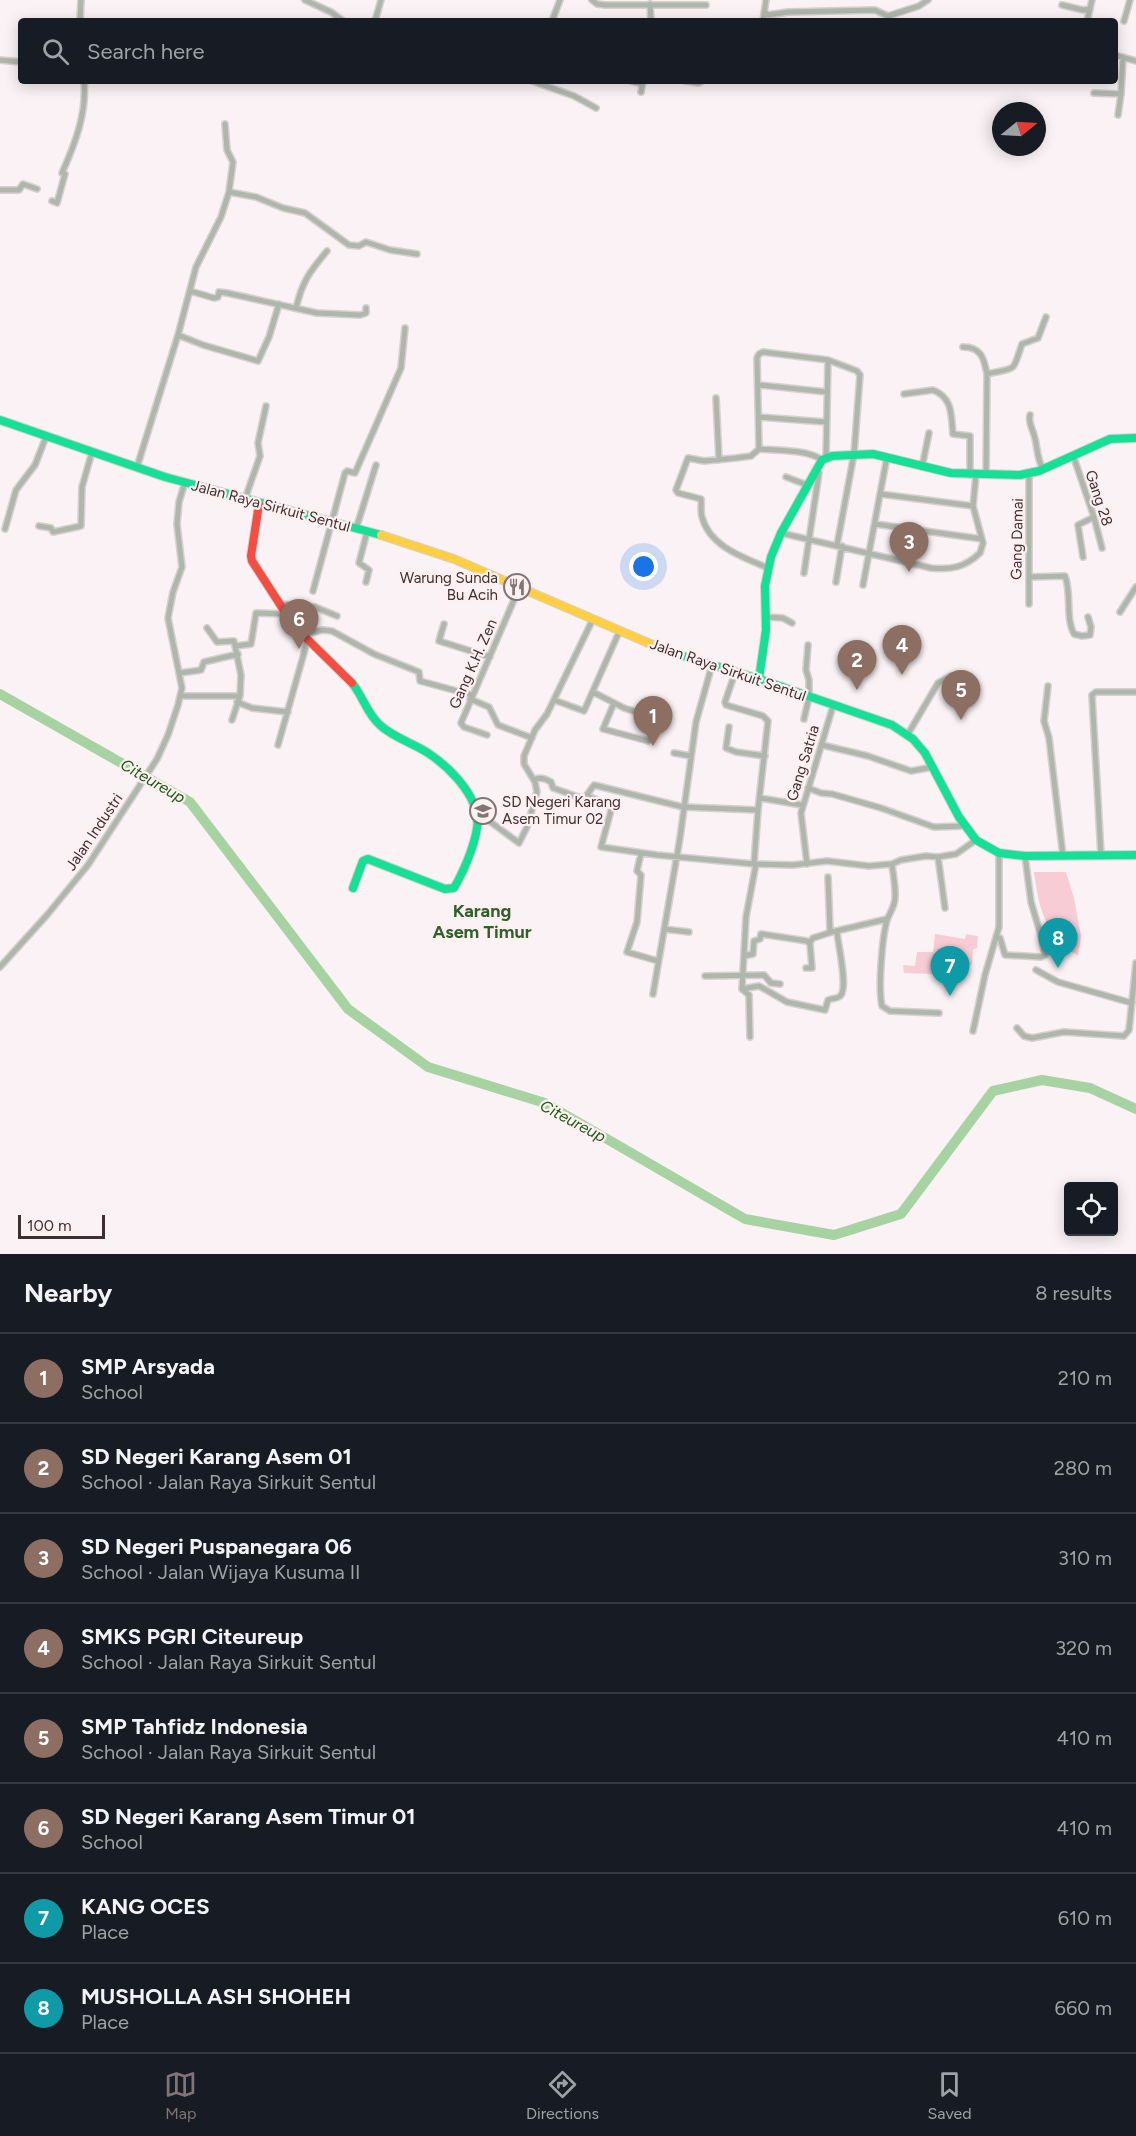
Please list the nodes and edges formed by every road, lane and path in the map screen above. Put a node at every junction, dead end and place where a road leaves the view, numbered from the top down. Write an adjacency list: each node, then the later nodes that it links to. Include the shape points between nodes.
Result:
1 (81, 0): 16 (street)
2 (305, 0): 17 (street)
3 (381, 0): 18 (street)
4 (560, 0): 19 (street)
5 (592, 0): 10 (street, via 605,5)
6 (766, 0): 15 (street)
7 (928, 0): 15 (street, via 888,16 875,10 768,15)
8 (1092, 0): 14 (street)
9 (1130, 0): 11 (street); 23 (street)
10 (655, 3): 12 (street); 20 (street)
11 (1136, 4)
12 (706, 5)
13 (1062, 5): 14 (street)
14 (1089, 9): 22 (street)
15 (765, 12): 21 (street)
16 (80, 18)
17 (339, 18)
18 (376, 18)
19 (554, 18)
20 (652, 18)
21 (763, 18)
22 (1088, 18)
23 (1124, 21)
24 (1118, 56): 25 (street)
25 (1123, 57): 27 (street); 36 (street)
26 (0, 60): 28 (street)
27 (1136, 61)
28 (18, 62)
29 (84, 84): 43 (street, via 83,113 62,173 65,174 57,202)
30 (540, 84): 33 (street)
31 (552, 84): 33 (street)
32 (643, 84): 34 (street)
33 (550, 88): 37 (street)
34 (641, 92)
35 (1094, 93): 36 (street)
36 (1121, 94): 38 (street)
37 (596, 108)
38 (1118, 116)
39 (225, 124): 42 (street, via 227,150 233,162)
40 (37, 189): 41 (street, via 23,184 19,190)
41 (0, 190)
42 (229, 192): 45 (street, via 305,213 349,245 366,242); 46 (street, via 196,267)
43 (52, 201)
44 (327, 251): 48 (street, via 309,272)
45 (417, 254)
46 (190, 291): 47 (street, via 214,298 221,292); 52 (street)
47 (279, 304): 48 (street); 52 (street, via 258,361)
48 (296, 308): 49 (street, via 352,315 366,313)
49 (366, 308)
50 (1046, 317): 55 (street, via 1038,338 1022,344 1015,366)
51 (405, 328): 91 (street, via 401,368 355,473 345,473)
52 (178, 335): 76 (street)
53 (963, 347): 55 (street, via 981,353)
54 (828, 360): 56 (street, via 763,351 758,358); 57 (street); 70 (street, via 860,375)
55 (987, 374): 82 (street)
56 (759, 385): 57 (street); 62 (street)
57 (827, 392): 64 (street)
58 (904, 394): 81 (street, via 933,390 947,400 953,434 970,436)
59 (716, 398): 74 (street)
60 (266, 406): 87 (street, via 258,443 260,456)
61 (1030, 415): 78 (street, via 1028,421)
62 (759, 417): 64 (street); 68 (street)
63 (0, 420): 66 (main road, Jalan Raya Sirkuit Sentul)
64 (826, 422): 73 (street)
65 (929, 433): 77 (street)
66 (46, 437): 69 (main road, Jalan Raya Sirkuit Sentul); 94 (street, via 35,465 16,490)
67 (1136, 438): 71 (main road, via 1110,439)
68 (759, 449): 73 (street, via 806,453); 74 (street, via 751,456)
69 (92, 452): 76 (main road, Jalan Raya Sirkuit Sentul); 93 (street, via 82,487 81,526 52,532 51,528)
70 (854, 454): 72 (main road); 73 (main road); 100 (street)
71 (1072, 455): 78 (main road); 90 (street, Gang 28)
72 (887, 457): 77 (main road); 86 (street)
73 (824, 459): 85 (main road)
74 (719, 460): 104 (street, via 688,458 676,491 701,499 705,526 717,542)
75 (376, 465): 95 (street)
76 (137, 467): 84 (main road, Jalan Raya Sirkuit Sentul)
77 (922, 467): 81 (main road)
78 (1043, 469): 80 (main road)
79 (819, 473): 98 (street)
80 (1029, 474): 82 (main road); 106 (street, Gang Damai)
81 (973, 475): 82 (main road); 89 (street)
82 (986, 475)
83 (786, 477): 85 (street)
84 (184, 482): 87 (main road, Jalan Raya Sirkuit Sentul); 131 (street, Jalan Industri, via 177,524 182,567 168,618)
85 (807, 485): 97 (main road)
86 (880, 494): 89 (street); 92 (street)
87 (245, 500): 88 (main road, Jalan Raya Sirkuit Sentul)
88 (259, 504): 91 (main road, Jalan Raya Sirkuit Sentul); 113 (main road, via 252,559)
89 (973, 507): 99 (street)
90 (1094, 517): 101 (street, Gang 28); 103 (street, via 1077,525)
91 (330, 522): 95 (main road, Jalan Raya Sirkuit Sentul); 112 (street)
92 (875, 524): 99 (street); 102 (street)
93 (39, 526)
94 (5, 529)
95 (356, 529): 96 (main road, Jalan Raya Sirkuit Sentul)
96 (367, 532): 107 (street, via 359,563 369,570); 110 (main road, Jalan Raya Sirkuit Sentul, via 454,559)
97 (781, 533): 98 (street); 104 (main road)
98 (809, 539): 100 (street); 105 (street)
99 (982, 539): 102 (street, via 977,556 947,570)
100 (839, 546): 102 (street); 108 (street)
101 (1102, 548)
102 (870, 553): 109 (street)
103 (1083, 557)
104 (768, 568): 118 (main road)
105 (804, 573)
106 (1029, 577): 114 (street, Gang Damai); 119 (street, via 1065,576 1074,634 1090,635)
107 (366, 582)
108 (836, 582)
109 (863, 585)
110 (520, 586): 120 (main road, Jalan Raya Sirkuit Sentul); 129 (street, Gang K.H. Zen)
111 (1136, 587): 115 (street)
112 (313, 591)
113 (280, 604): 116 (main road); 117 (street, via 315,607)
114 (1029, 604)
115 (1120, 612)
116 (286, 614): 125 (main road); 127 (street, via 256,613 251,644)
117 (337, 616)
118 (766, 617): 121 (street); 134 (main road)
119 (1088, 617)
120 (593, 619): 124 (main road, Jalan Raya Sirkuit Sentul); 142 (street)
121 (792, 623)
122 (444, 624): 129 (street, via 439,641)
123 (207, 628): 127 (street, via 216,641 232,640)
124 (620, 630): 130 (main road, Jalan Raya Sirkuit Sentul); 136 (street)
125 (304, 636): 139 (street, via 332,631 418,672 420,681); 145 (street); 166 (main road, via 360,692 380,725 436,759)
126 (808, 645): 140 (street)
127 (236, 646): 128 (street)
128 (238, 654): 131 (street, via 204,662 201,670); 141 (street)
129 (490, 657): 139 (street, Gang K.H. Zen)
130 (712, 665): 132 (main road, Jalan Raya Sirkuit Sentul); 157 (street)
131 (180, 672): 138 (street, Jalan Industri)
132 (735, 673): 134 (main road, Jalan Raya Sirkuit Sentul); 158 (street, via 726,705 766,718)
133 (969, 677): 150 (street, via 951,676 938,683)
134 (759, 679): 140 (main road, Jalan Raya Sirkuit Sentul)
135 (1048, 686): 175 (street, via 1044,721)
136 (593, 692): 142 (street, via 584,711); 143 (street)
137 (1136, 692): 172 (street, via 1092,695)
138 (181, 696): 141 (street); 193 (street, Jalan Industri, via 157,759 103,844 78,879)
139 (471, 697): 151 (street, Gang K.H. Zen, via 461,725); 152 (street, via 489,707 498,725)
140 (809, 698): 144 (main road, Jalan Raya Sirkuit Sentul); 148 (street)
141 (239, 699): 145 (street, via 252,708); 147 (street)
142 (554, 700): 152 (street)
143 (615, 703): 146 (street); 153 (street, via 603,729)
144 (833, 706): 150 (main road, Jalan Raya Sirkuit Sentul, via 883,721); 155 (street, Gang Satria)
145 (288, 712): 154 (street)
146 (649, 716)
147 (232, 720)
148 (804, 720)
149 (729, 726): 158 (street, via 726,748)
150 (908, 734): 159 (main road, Jalan Raya Sirkuit Sentul)
151 (487, 735)
152 (531, 738): 160 (street, via 523,761)
153 (648, 741)
154 (278, 745)
155 (822, 745): 159 (street, via 911,771); 161 (street, Gang Satria)
156 (674, 753): 157 (street)
157 (691, 756): 165 (street)
158 (765, 756): 163 (street)
159 (933, 767): 168 (main road, Jalan Raya Sirkuit Sentul)
160 (534, 780): 162 (street, via 546,779 553,788 584,799); 166 (street, via 536,795 519,843)
161 (808, 788): 164 (street, Gang Satria); 168 (street, via 934,827)
162 (588, 796): 165 (street, via 594,785); 170 (street, via 612,807 601,847)
163 (760, 798): 164 (street); 167 (street)
164 (802, 805): 179 (street, Gang Satria)
165 (683, 807): 167 (street); 176 (street)
166 (476, 810): 182 (main road, via 477,830 454,888 447,890 368,859 363,861)
167 (758, 810): 178 (street)
168 (965, 826): 169 (main road, Jalan Raya Sirkuit Sentul)
169 (976, 840): 171 (main road, Jalan Raya Sirkuit Sentul); 177 (street, via 961,852)
170 (641, 853): 176 (street); 191 (street, via 637,922 627,952)
171 (999, 853): 174 (main road, Jalan Raya Sirkuit Sentul); 188 (street)
172 (1101, 855): 173 (main road, Jalan Raya Sirkuit Sentul); 175 (main road, Jalan Raya Sirkuit Sentul)
173 (1136, 855)
174 (1025, 856): 175 (main road, Jalan Raya Sirkuit Sentul); 188 (street, via 1044,955 1005,955 1002,940)
175 (1063, 856)
176 (676, 857): 178 (street); 185 (street)
177 (938, 857): 180 (street); 183 (street)
178 (755, 864): 179 (street); 190 (street)
179 (807, 864): 180 (street)
180 (892, 864): 184 (street, via 895,901)
181 (828, 877): 187 (street, via 830,931)
182 (354, 888)
183 (945, 908)
184 (888, 919): 187 (street); 202 (street, via 882,1006 890,1011)
185 (664, 929): 186 (street); 191 (street)
186 (689, 932)
187 (834, 932): 189 (street); 199 (street, via 844,982 842,993 828,999 825,1010 787,1002 759,986)
188 (997, 938): 204 (street)
189 (810, 942): 190 (street, via 761,934 760,939 754,940 753,954); 194 (street, via 812,968)
190 (744, 956): 197 (street)
191 (658, 961): 200 (street)
192 (1136, 963): 201 (street)
193 (0, 967)
194 (806, 968)
195 (1036, 970): 201 (street, via 1058,982)
196 (705, 976): 197 (street)
197 (742, 976): 198 (street, via 764,975 769,983); 199 (street)
198 (780, 984)
199 (742, 989): 205 (street, via 749,995)
200 (653, 994)
201 (1132, 1003): 203 (street, via 1129,1030 1124,1036 1064,1032 1032,1038)
202 (939, 1013)
203 (1017, 1028)
204 (973, 1031)
205 (750, 1036)

